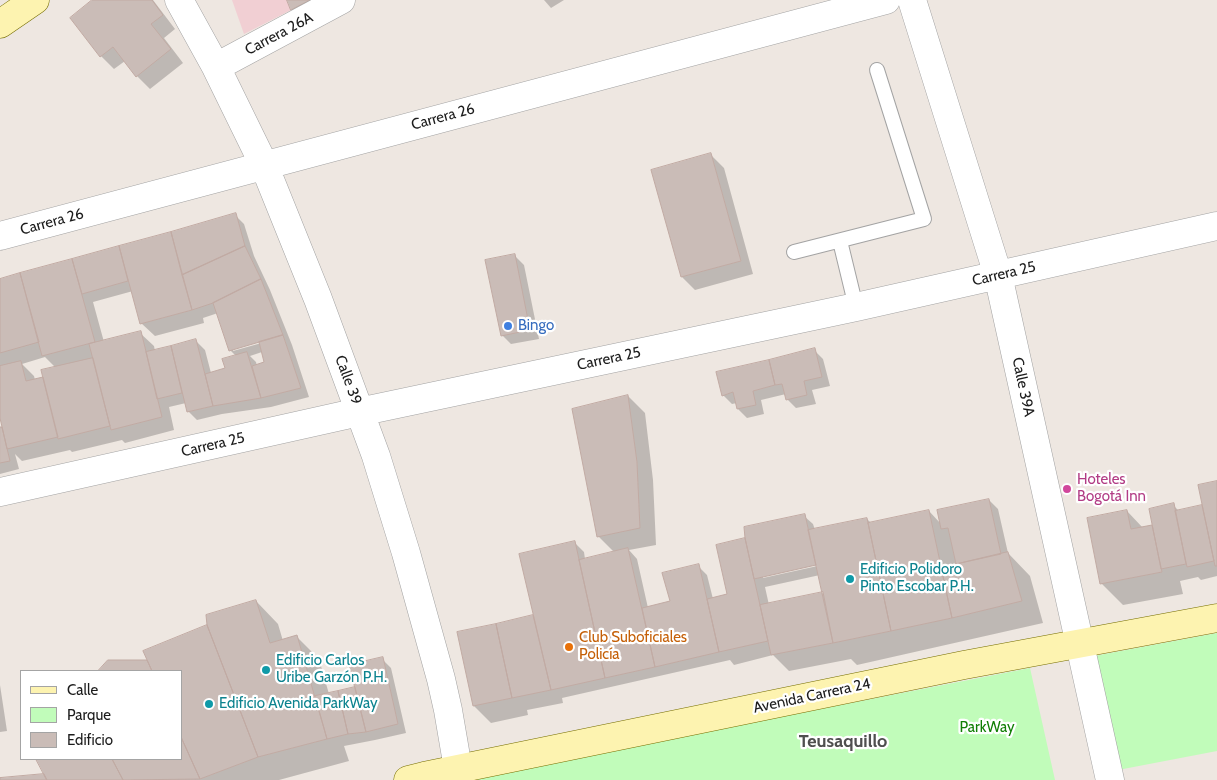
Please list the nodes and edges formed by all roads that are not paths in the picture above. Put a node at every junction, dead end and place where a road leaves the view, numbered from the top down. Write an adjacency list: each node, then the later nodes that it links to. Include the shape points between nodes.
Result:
1 (34, 0): 6 (main road)
2 (179, 0): 7 (street, Calle 39)
3 (341, 0): 7 (street, Carrera 26A)
4 (886, 0): 9 (street, Carrera 26)
5 (912, 0): 14 (street, Calle 39A)
6 (0, 24)
7 (216, 67): 9 (street, Calle 39)
8 (877, 70): 12 (lane, via 924,219)
9 (264, 165): 11 (street, Carrera 26); 16 (street, Calle 39)
10 (1217, 226): 14 (street, Carrera 25)
11 (0, 236)
12 (840, 241): 13 (lane); 15 (lane)
13 (794, 252)
14 (998, 275): 15 (street, Carrera 25); 19 (street, Calle 39A)
15 (856, 307): 16 (street, Carrera 25)
16 (359, 412): 17 (street, Carrera 25); 20 (street, Calle 39, via 376,456 426,625 446,702)
17 (0, 492)
18 (1217, 618): 19 (main road, Avenida Carrera 24)
19 (1079, 643): 20 (main road, Avenida Carrera 24); 22 (street, Calle 39A)
20 (459, 775): 21 (main road, Avenida Carrera 24)
21 (408, 780)
22 (1110, 780)

